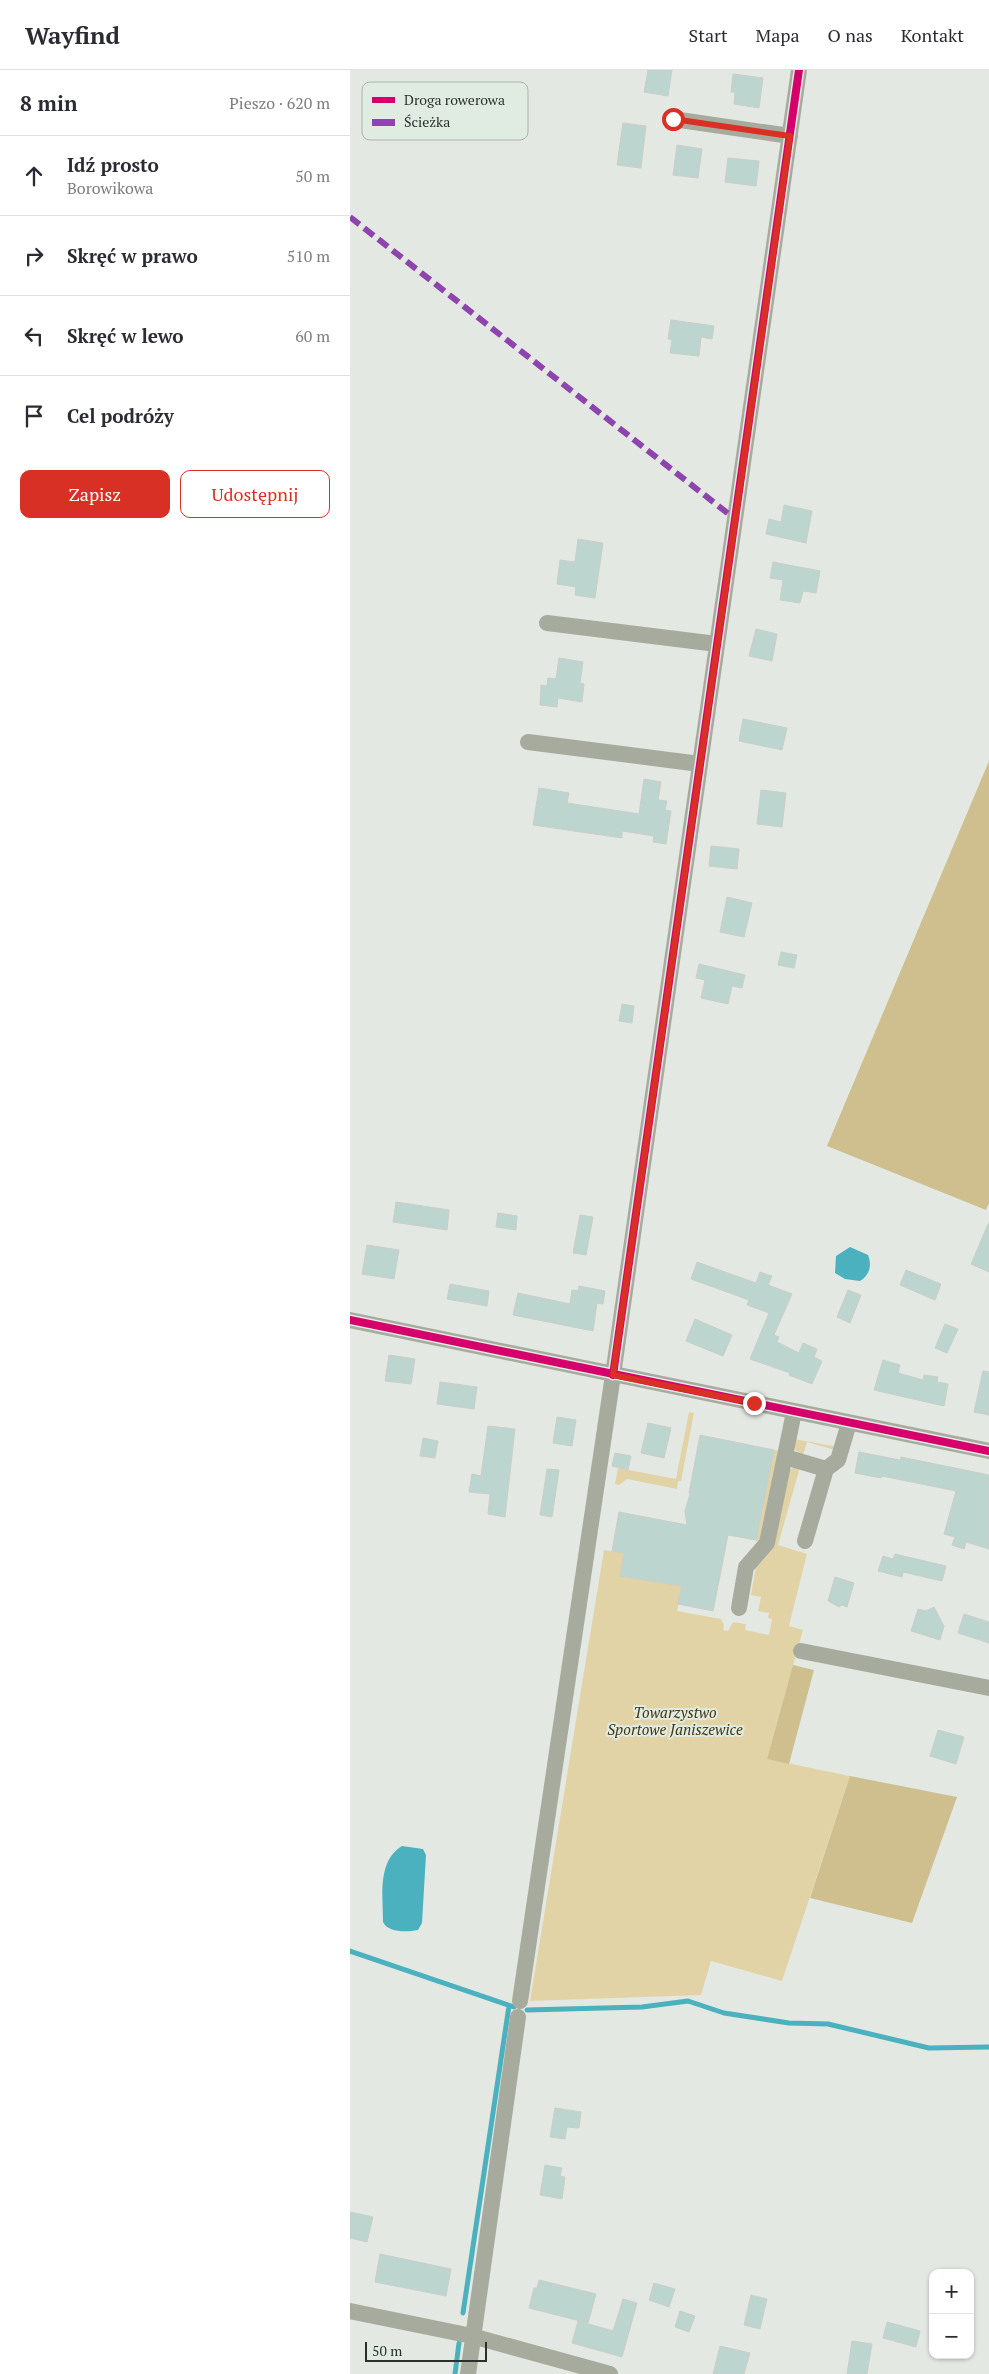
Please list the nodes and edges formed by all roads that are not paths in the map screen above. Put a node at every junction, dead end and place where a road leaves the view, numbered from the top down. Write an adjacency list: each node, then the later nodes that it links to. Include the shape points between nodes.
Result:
1 (799, 70): 3 (street)
2 (673, 119): 3 (street)
3 (790, 136): 5 (street)
4 (547, 623): 5 (street)
5 (717, 644): 7 (street)
6 (528, 742): 7 (street)
7 (700, 764): 9 (street)
8 (350, 1320): 9 (street)
9 (613, 1375): 10 (street); 20 (street)
10 (794, 1412): 11 (street); 13 (street)
11 (849, 1423): 12 (street); 14 (street, via 838,1460)
12 (989, 1451)
13 (785, 1457): 14 (street); 16 (street, via 768,1543 746,1567)
14 (826, 1469): 15 (street)
15 (806, 1541)
16 (739, 1608)
17 (801, 1651): 18 (street)
18 (989, 1688)
19 (350, 2311): 20 (street)
20 (472, 2336): 21 (street); 22 (street)
21 (468, 2374)
22 (610, 2374)

